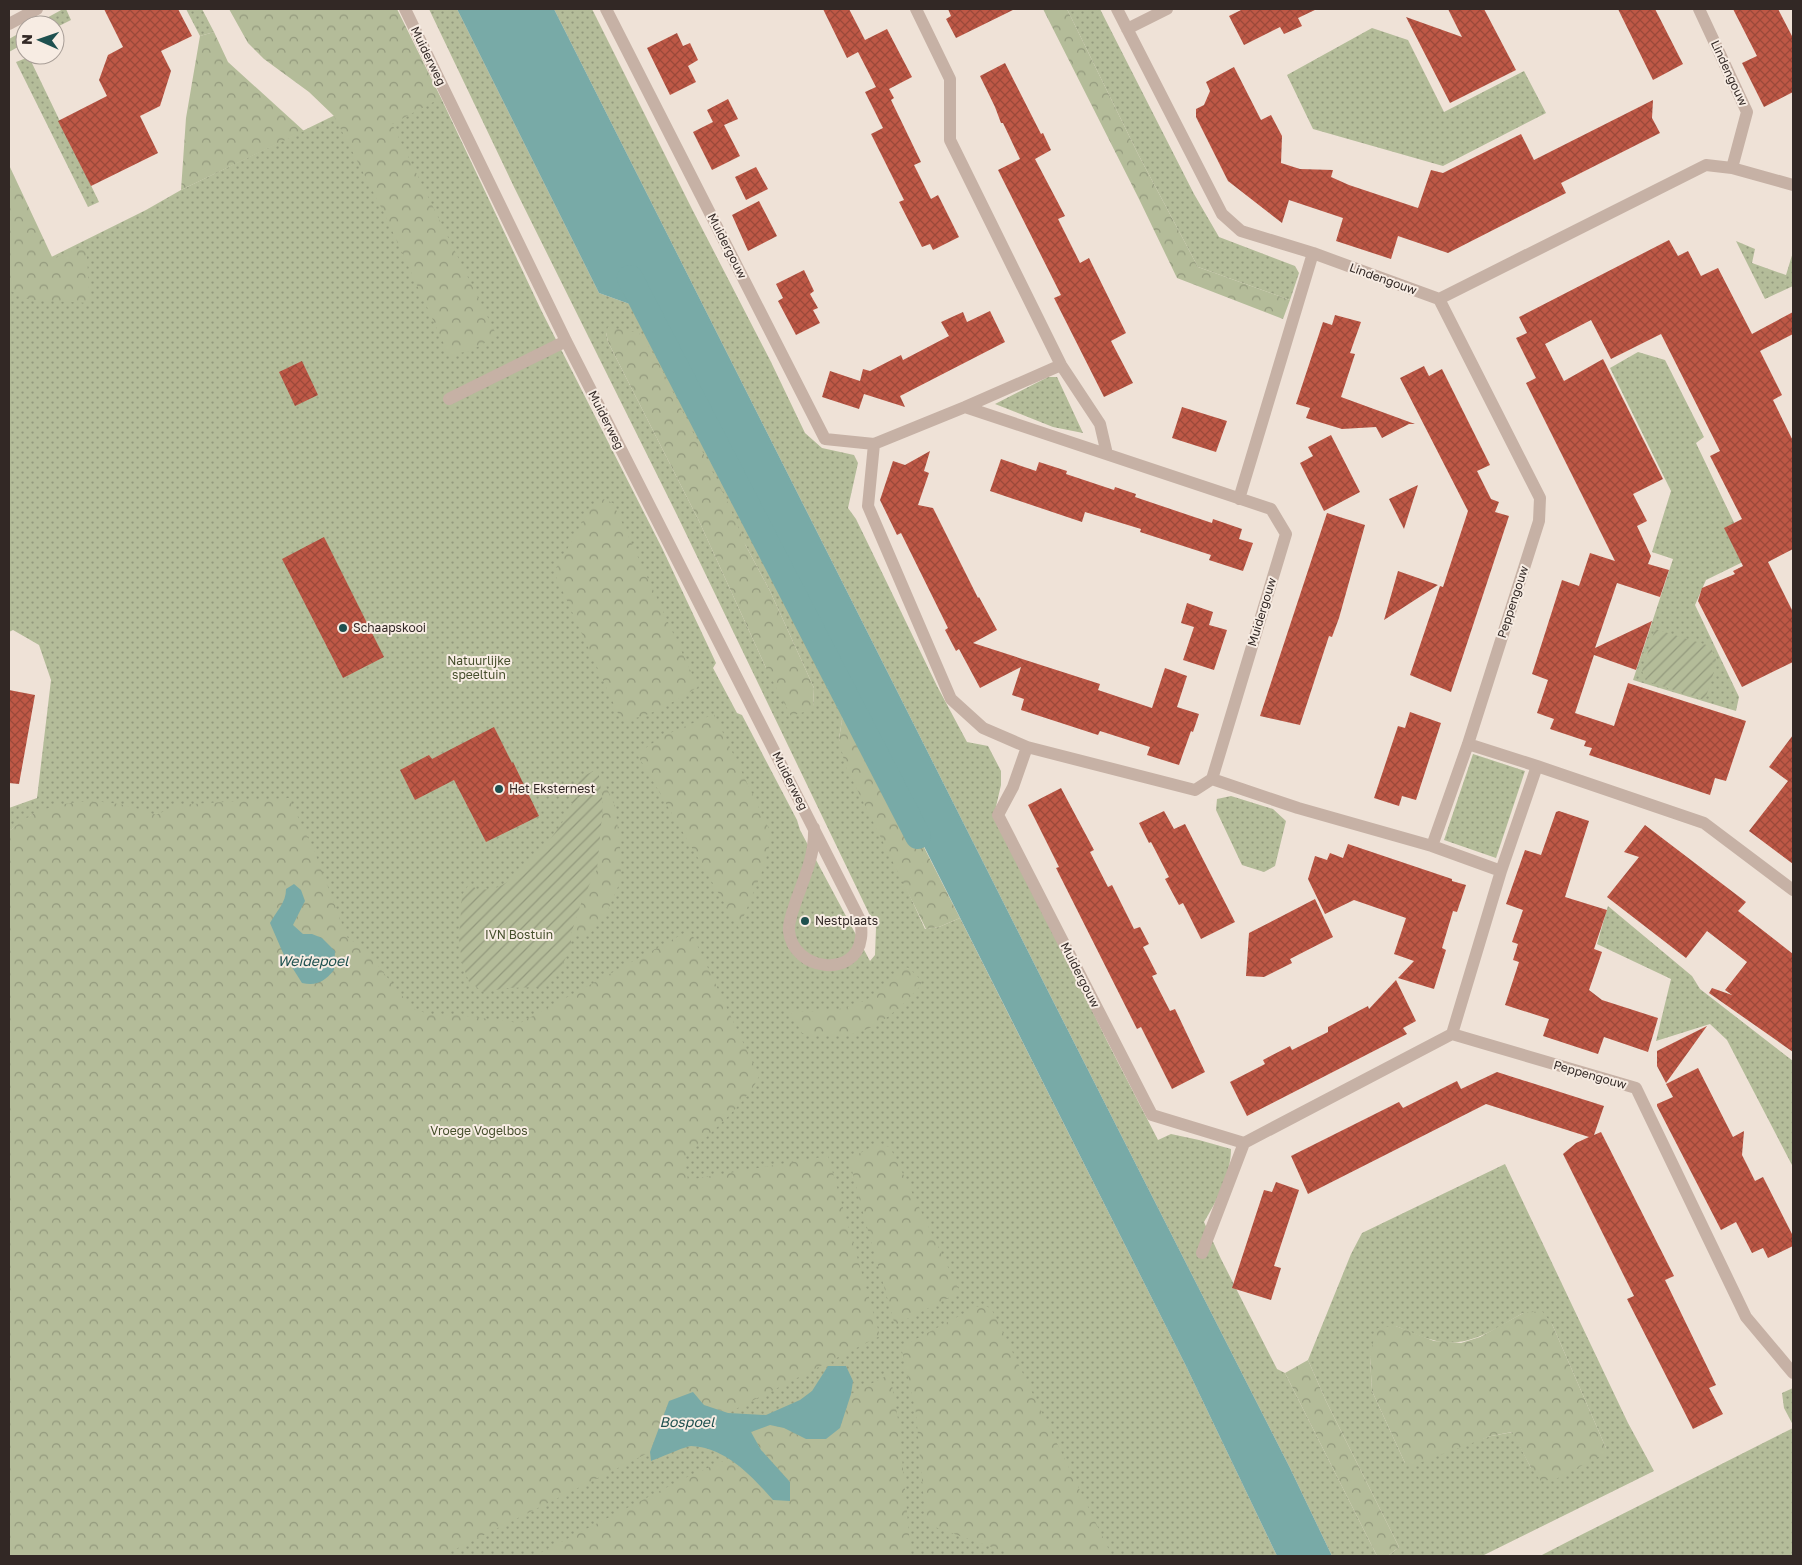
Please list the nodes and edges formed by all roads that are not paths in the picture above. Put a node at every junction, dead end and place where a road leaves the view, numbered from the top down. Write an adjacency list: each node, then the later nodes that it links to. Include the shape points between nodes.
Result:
1 (38, 9): 8 (street)
2 (405, 9): 14 (street, Muiderweg)
3 (606, 9): 18 (street, Muidergouw, via 825,439)
4 (916, 9): 15 (street, via 950,79 950,140)
5 (1117, 9): 9 (street, Lindengouw)
6 (1167, 9): 9 (street)
7 (1699, 9): 10 (street, Lindengouw, via 1746,112)
8 (9, 24)
9 (1127, 29): 12 (street, Lindengouw, via 1222,214 1241,231)
10 (1732, 168): 11 (street); 13 (street, via 1706,165)
11 (1793, 185)
12 (1314, 254): 13 (street, Lindengouw); 20 (street)
13 (1439, 299): 21 (street, Peppengouw, via 1540,498 1540,521)
14 (566, 341): 16 (street); 25 (street, Muiderweg)
15 (1061, 365): 17 (street, Muidergouw); 19 (street, via 1100,424)
16 (449, 399)
17 (965, 407): 18 (street, Muidergouw); 19 (street, Muidergouw)
18 (874, 444): 22 (street, via 868,506 951,700 982,728)
19 (1107, 454): 20 (street, Muidergouw)
20 (1239, 499): 24 (street, Muidergouw, via 1271,509 1286,534)
21 (1468, 744): 23 (street); 26 (street, Peppengouw)
22 (1027, 747): 24 (street, via 1195,790); 30 (street, Muidergouw, via 1013,787 998,815 1152,1114)
23 (1537, 766): 27 (street); 28 (street, via 1704,823)
24 (1212, 778): 26 (street, via 1298,808)
25 (814, 828): 25 (street, via 811,859 789,931 795,949 801,955 814,963 830,966 854,954 861,938 861,922)
26 (1432, 846): 27 (street)
27 (1502, 871): 29 (street)
28 (1793, 890)
29 (1452, 1034): 30 (street); 32 (street, Peppengouw, via 1636,1088 1746,1317)
30 (1244, 1143): 31 (street)
31 (1202, 1253)
32 (1793, 1374)

